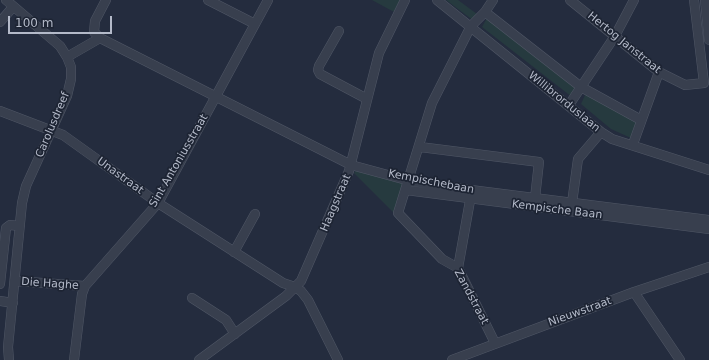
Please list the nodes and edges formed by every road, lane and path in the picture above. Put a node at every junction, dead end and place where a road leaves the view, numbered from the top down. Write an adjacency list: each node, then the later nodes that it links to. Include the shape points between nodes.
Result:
1 (6, 0): 12 (street, Carolusdreef)
2 (106, 0): 19 (street, via 95,22 94,32)
3 (208, 0): 15 (street)
4 (268, 0): 15 (street, Sint Antoniusstraat)
5 (405, 0): 25 (street, Haagstraat, via 379,53)
6 (437, 0): 16 (street, Willibrorduslaan)
7 (493, 0): 13 (street, Zandstraat)
8 (570, 0): 18 (street, Hertog Janstraat)
9 (634, 0): 18 (street)
10 (694, 0): 22 (street, Hertog Janstraat, via 704,83 685,85)
11 (705, 0): 20 (street)
12 (13, 7): 14 (street); 21 (street, Carolusdreef, via 60,46)
13 (485, 12): 16 (street, Zandstraat); 23 (street, Willibrorduslaan)
14 (0, 22)
15 (255, 24): 24 (street, Sint Antoniusstraat)
16 (471, 26): 26 (street, Willibrorduslaan); 32 (street, Zandstraat, via 432,103)
17 (339, 31): 25 (street, via 318,70 320,74)
18 (615, 36): 22 (street, Hertog Janstraat); 23 (street)
19 (100, 38): 21 (street); 24 (street, Kempischebaan)
20 (709, 40)
21 (67, 57): 29 (street, Carolusdreef, via 71,67 71,79 67,96)
22 (659, 72): 28 (street)
23 (581, 87): 26 (street); 28 (street, Willibrorduslaan)
24 (215, 97): 33 (street, Kempischebaan); 39 (street, Sint Antoniusstraat)
25 (367, 99): 33 (street, Haagstraat)
26 (569, 105): 30 (street, Willibrorduslaan)
27 (0, 111): 29 (street, Unastraat)
28 (640, 120): 31 (street)
29 (52, 130): 39 (street, Unastraat, via 63,135); 43 (street, Carolusdreef, via 26,186)
30 (601, 132): 31 (street, Willibrorduslaan, via 612,139); 40 (street, via 578,159)
31 (633, 144): 34 (street, Willibrorduslaan)
32 (420, 147): 35 (street, Zandstraat); 38 (street, via 539,162)
33 (351, 165): 35 (street, Kempischebaan); 51 (street, Haagstraat, via 301,281)
34 (709, 170)
35 (410, 181): 36 (street, Zandstraat); 37 (street, Kempischebaan)
36 (406, 190): 37 (street, Kempische Baan); 47 (street, Zandstraat, via 399,206 398,213 401,218 442,259)
37 (471, 195): 38 (street, Kempischebaan); 44 (street, Kempische Baan); 47 (street)
38 (535, 198): 40 (street, Kempischebaan)
39 (158, 203): 45 (street, Unastraat); 50 (street, Sint Antoniusstraat)
40 (572, 203): 42 (street, Kempischebaan)
41 (255, 214): 45 (street)
42 (709, 220)
43 (20, 226): 48 (street, Carolusdreef); 49 (street, via 10,225 6,228)
44 (709, 230)
45 (234, 252): 51 (street, Unastraat, via 283,283)
46 (709, 267): 52 (street, Nieuwstraat)
47 (458, 268): 57 (street, Zandstraat)
48 (15, 281): 50 (street, Die Haghe); 55 (street, Carolusdreef)
49 (0, 284)
50 (85, 286): 61 (street, Sint Antoniusstraat)
51 (295, 287): 56 (street, Haagstraat); 63 (street, via 308,300)
52 (634, 292): 57 (street, Nieuwstraat); 65 (street)
53 (192, 298): 56 (street, via 226,320)
54 (0, 301): 55 (street)
55 (13, 303): 58 (street, Carolusdreef)
56 (235, 334): 62 (street, Haagstraat)
57 (496, 343): 64 (street, Nieuwstraat)
58 (8, 347): 59 (street, Carolusdreef); 60 (street, Carolusdreef)
59 (3, 360)
60 (9, 360)
61 (74, 360)
62 (199, 360)
63 (338, 360)
64 (452, 360)
65 (680, 360)

